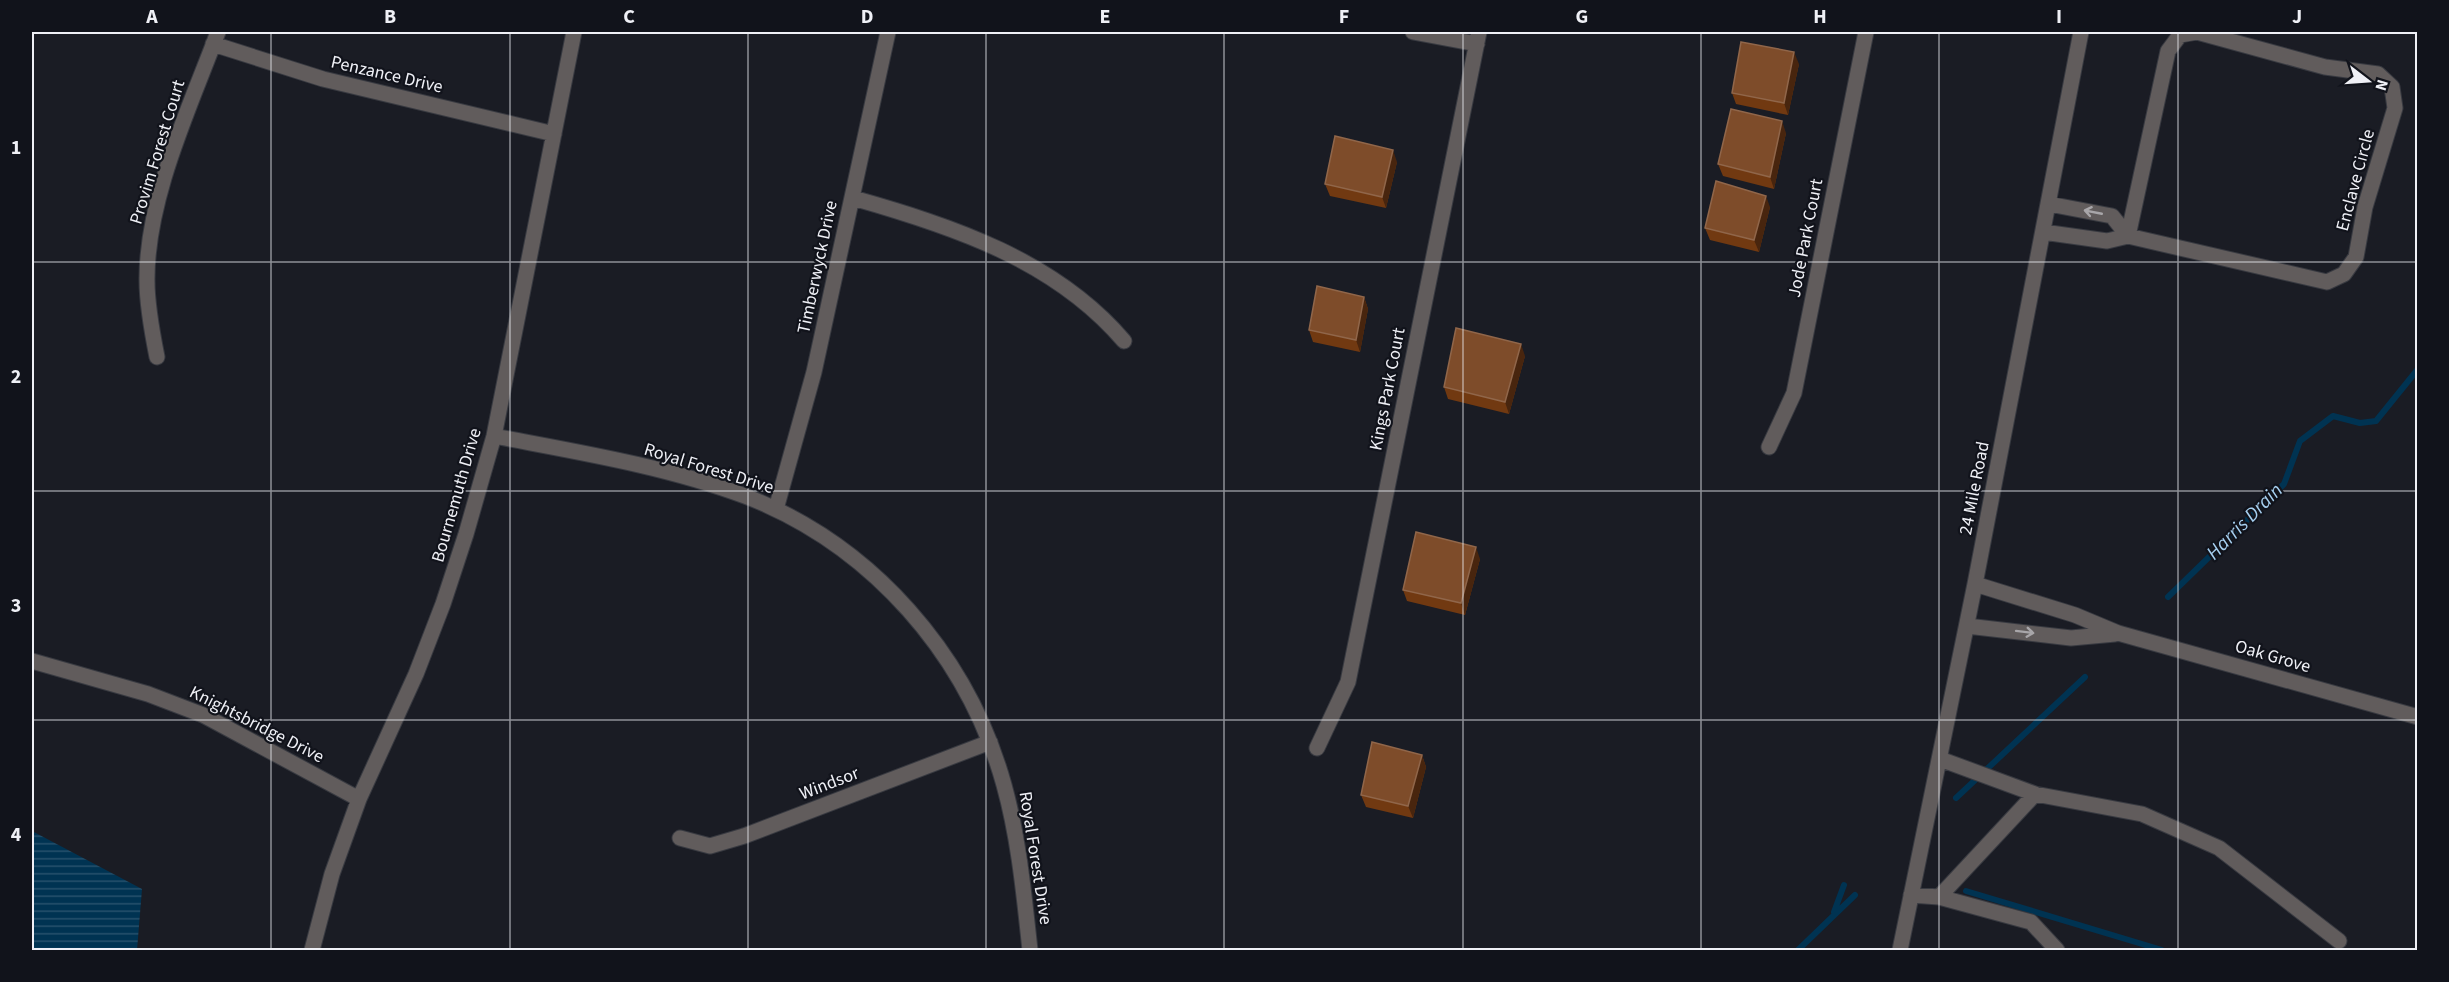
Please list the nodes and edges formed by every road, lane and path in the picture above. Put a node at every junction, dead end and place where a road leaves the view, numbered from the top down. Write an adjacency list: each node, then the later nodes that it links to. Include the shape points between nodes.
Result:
1 (574, 32): 8 (street, Bournemuth Drive)
2 (888, 32): 9 (street, Timberwyck Drive)
3 (1413, 32): 7 (street)
4 (1866, 32): 16 (street, Jode Park Court, via 1794,393)
5 (2082, 32): 10 (street, 24 Mile Road)
6 (215, 38): 8 (street, Penzance Drive, via 323,79); 14 (street, Provim Forest Court, via 174,152 149,248 148,303)
7 (1478, 38): 24 (street, Kings Park Court, via 1348,682)
8 (554, 134): 15 (street, Bournemuth Drive)
9 (853, 198): 13 (street, via 952,228 1011,254 1086,302); 17 (street, Timberwyck Drive, via 814,372)
10 (2049, 204): 11 (street, 24 Mile Road); 12 (street, one-way to 10, via 2112,216)
11 (2043, 232): 12 (street, Enclave Circle, via 2107,241); 18 (street, 24 Mile Road)
12 (2128, 236): 12 (street, Enclave Circle, via 2327,282 2344,274 2356,257 2365,207 2395,108 2392,87 2378,74 2325,67 2197,32 2180,35 2168,51)
13 (1124, 341)
14 (157, 357)
15 (494, 436): 17 (street, Royal Forest Drive, via 645,467); 27 (street, Bournemuth Drive, via 443,604)
16 (1768, 447)
17 (776, 509): 23 (street, Royal Forest Drive, via 840,549 883,583 916,617 965,687)
18 (1976, 584): 19 (street, 24 Mile Road); 20 (street, Oak Grove)
19 (1967, 626): 20 (street, Oak Grove, one-way to 20, via 2071,638); 25 (street, 24 Mile Road)
20 (2118, 633): 22 (street, Oak Grove)
21 (32, 661): 27 (street, Knightsbridge Drive, via 148,694 203,715)
22 (2418, 717)
23 (990, 742): 28 (street, Windsor, via 744,836 710,846); 33 (street, Royal Forest Drive, via 1016,835)
24 (1317, 748)
25 (1940, 759): 26 (street); 29 (street, 24 Mile Road)
26 (2035, 794): 30 (street); 31 (street, via 2142,814 2219,848)
27 (359, 799): 32 (street, Bournemuth Drive, via 332,874)
28 (680, 838)
29 (1911, 895): 30 (street); 34 (street, 24 Mile Road)
30 (1938, 897): 35 (street, via 2031,922)
31 (2339, 941)
32 (312, 951)
33 (1030, 951)
34 (1900, 951)
35 (2057, 951)

